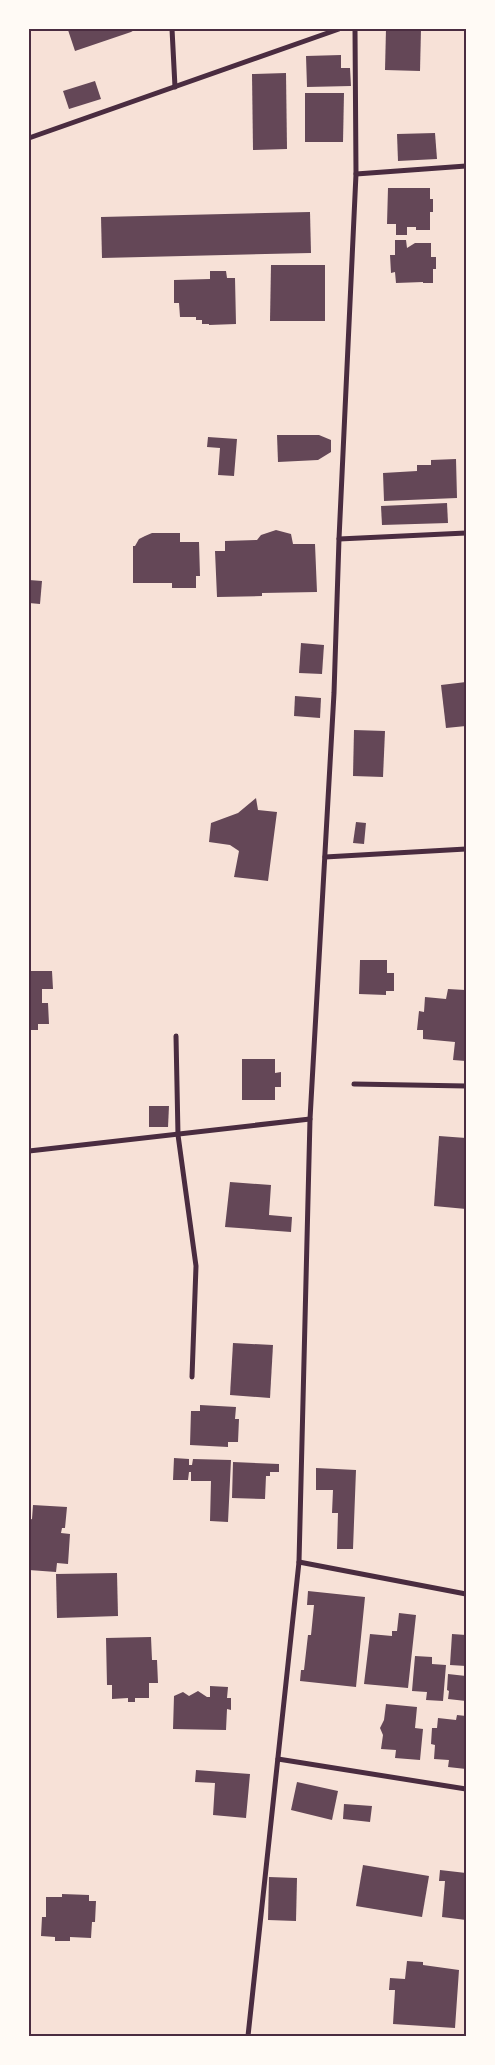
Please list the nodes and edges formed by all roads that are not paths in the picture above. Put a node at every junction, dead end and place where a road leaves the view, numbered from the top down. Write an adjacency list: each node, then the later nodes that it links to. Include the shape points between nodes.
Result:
1 (172, 29): 4 (street)
2 (339, 29): 4 (street)
3 (355, 29): 7 (street)
4 (175, 87): 5 (street)
5 (29, 138)
6 (466, 166): 7 (street)
7 (356, 174): 9 (street)
8 (466, 533): 9 (street)
9 (339, 539): 11 (street)
10 (466, 849): 11 (street)
11 (325, 857): 15 (street)
12 (176, 1036): 16 (street)
13 (354, 1084): 14 (street)
14 (466, 1086)
15 (310, 1119): 16 (street); 19 (street)
16 (178, 1135): 17 (street); 18 (street, via 196,1266)
17 (29, 1151)
18 (192, 1377)
19 (299, 1562): 20 (street); 21 (street)
20 (466, 1594)
21 (278, 1759): 22 (street); 23 (street)
22 (466, 1789)
23 (248, 2036)

